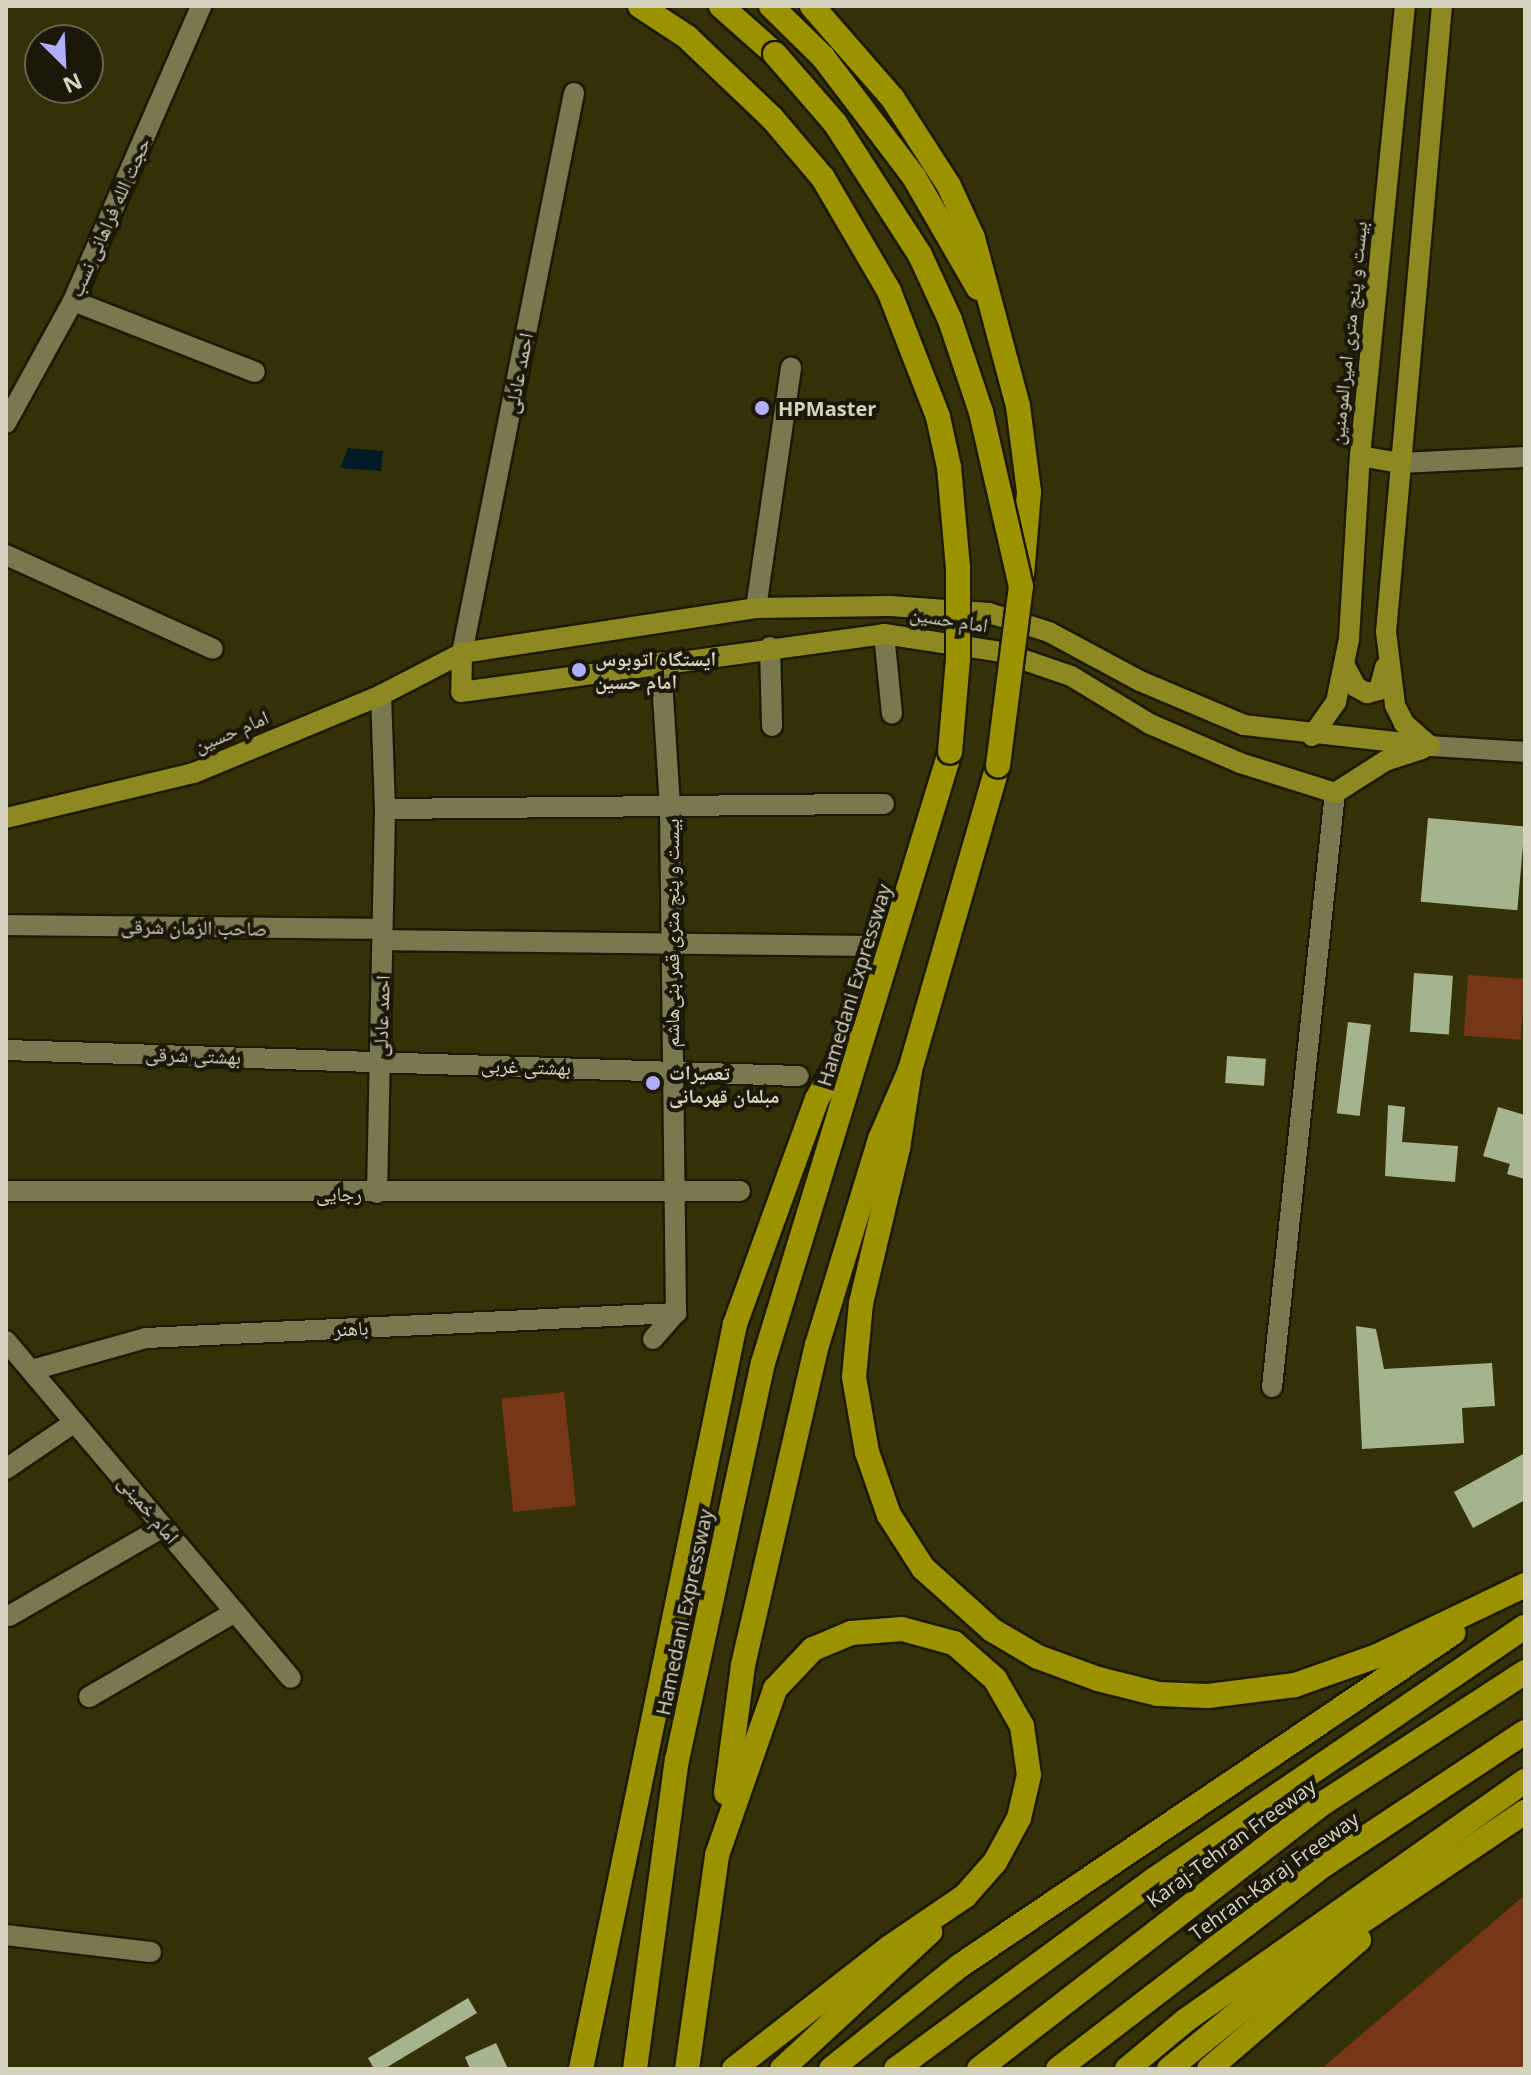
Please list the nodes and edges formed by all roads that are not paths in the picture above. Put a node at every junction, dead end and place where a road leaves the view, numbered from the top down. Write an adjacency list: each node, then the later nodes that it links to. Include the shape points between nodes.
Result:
1 (201, 6): 9 (street, حجت الله فراهانی نسب)
2 (640, 6): 42 (highway, Hamedani Expressway, bridge, via 732,77 823,178 895,304 938,417 949,467 958,568 950,752)
3 (721, 6): 18 (highway, bridge, via 775,54 876,180 950,320 981,412)
4 (771, 6): 10 (highway, via 823,57 914,177)
5 (812, 6): 10 (highway, via 893,99 949,186 973,238)
6 (1405, 6): 14 (main road, بیست و پنج متری امیرالمومنین)
7 (1442, 6): 16 (main road)
8 (574, 93): 23 (street, احمد عادلی)
9 (73, 301): 12 (street); 13 (street, حجت الله فراهانی نسب)
10 (998, 325): 18 (highway, via 1018,406 1029,492)
11 (791, 368): 19 (street)
12 (255, 372)
13 (6, 423)
14 (1360, 456): 16 (main road); 26 (main road, بیست و پنج متری امیرالمومنین)
15 (1525, 457): 16 (street)
16 (1400, 463): 24 (main road)
17 (6, 555): 22 (street)
18 (1021, 586): 45 (highway, bridge, via 998,766)
19 (756, 608): 23 (main road, امام حسین); 30 (main road, امام حسین, via 890,606 989,613 1049,632 1140,681 1244,725)
20 (884, 634): 21 (main road, امام حسین); 28 (street); 33 (main road, امام حسین, via 1001,652 1071,676 1150,724 1240,763)
21 (770, 647): 25 (main road, امام حسین); 29 (street)
22 (213, 649)
23 (462, 653): 25 (main road, امام حسین, via 461,692); 27 (main road, امام حسین)
24 (1387, 659): 26 (main road, via 1379,690 1367,693 1356,687); 31 (main road, via 1404,723)
25 (661, 662): 35 (street, بیست و پنج متری قمر بنی‌هاشم)
26 (1345, 666): 30 (main road, بیست و پنج متری امیرالمومنین, via 1336,702)
27 (381, 695): 36 (street, احمد عادلی); 37 (main road, امام حسین, via 194,773)
28 (892, 714)
29 (772, 726)
30 (1312, 736): 31 (main road, امام حسین)
31 (1430, 746): 32 (street, امام حسین); 33 (main road, امام حسین, via 1385,761)
32 (1525, 752)
33 (1335, 793): 56 (street)
34 (884, 804): 35 (street)
35 (670, 807): 36 (street); 40 (street, بیست و پنج متری قمر بنی‌هاشم)
36 (385, 809): 39 (street, احمد عادلی)
37 (6, 818)
38 (6, 925): 39 (street, صاحب الزمان شرقی)
39 (382, 935): 40 (street, صاحب الزمان شرقی); 44 (street, احمد عادلی)
40 (671, 940): 41 (street, صاحب الزمان شرقی); 46 (street, بیست و پنج متری قمر بنی‌هاشم)
41 (862, 946)
42 (874, 1001): 75 (highway, via 817,1099 735,1324); 76 (highway, Hamedani Expressway, via 763,1363 677,1760)
43 (6, 1050): 44 (street, بهشتی شرقی)
44 (379, 1060): 46 (street, بهشتی غربی); 51 (street, احمد عادلی)
45 (910, 1070): 60 (highway, via 898,1148 861,1303 854,1377 867,1452 889,1515 923,1568 992,1630 1038,1657 1098,1679 1158,1694 1208,1696 1295,1685 1377,1656); 71 (highway, via 880,1139 817,1345 743,1665)
46 (672, 1072): 47 (street, بهشتی غربی); 50 (street, بیست و پنج متری قمر بنی‌هاشم)
47 (799, 1076)
48 (6, 1191): 51 (street, رجایی)
49 (740, 1191): 50 (street, رجایی)
50 (672, 1192): 51 (street, رجایی); 52 (street, بیست و پنج متری قمر بنی‌هاشم)
51 (377, 1193)
52 (676, 1313): 53 (street); 55 (street, باهنر, via 146,1338)
53 (653, 1339)
54 (8, 1348): 55 (street, امام خمینی)
55 (32, 1370): 57 (street, امام خمینی)
56 (1272, 1387)
57 (75, 1422): 58 (street); 59 (street, امام خمینی)
58 (6, 1469)
59 (163, 1527): 61 (street, امام خمینی); 62 (street)
60 (1521, 1588): 80 (highway, via 961,1965)
61 (235, 1612): 65 (street, امام خمینی); 66 (street)
62 (9, 1616)
63 (1525, 1627): 81 (highway, via 1155,1879)
64 (1525, 1672): 82 (highway, Karaj-Tehran Freeway, via 1325,1802)
65 (291, 1678)
66 (89, 1697)
67 (1525, 1732): 83 (highway, Tehran-Karaj Freeway, via 1324,1865)
68 (1525, 1781): 84 (highway, via 1186,2020)
69 (1525, 1812): 70 (highway)
70 (1475, 1845): 85 (highway, via 1291,1969); 86 (highway)
71 (717, 1855): 72 (highway, via 775,1689 813,1649 851,1633 902,1629 954,1643 995,1679 1022,1726 1029,1775 1019,1818 995,1862); 77 (highway)
72 (965, 1896): 78 (highway, via 890,1947); 79 (highway, via 896,1968)
73 (6, 1935): 74 (street)
74 (151, 1952)
75 (581, 2069)
76 (635, 2069)
77 (687, 2069)
78 (734, 2069)
79 (782, 2069)
80 (831, 2069)
81 (896, 2069)
82 (979, 2069)
83 (1058, 2069)
84 (1127, 2069)
85 (1169, 2069)
86 (1209, 2069)

